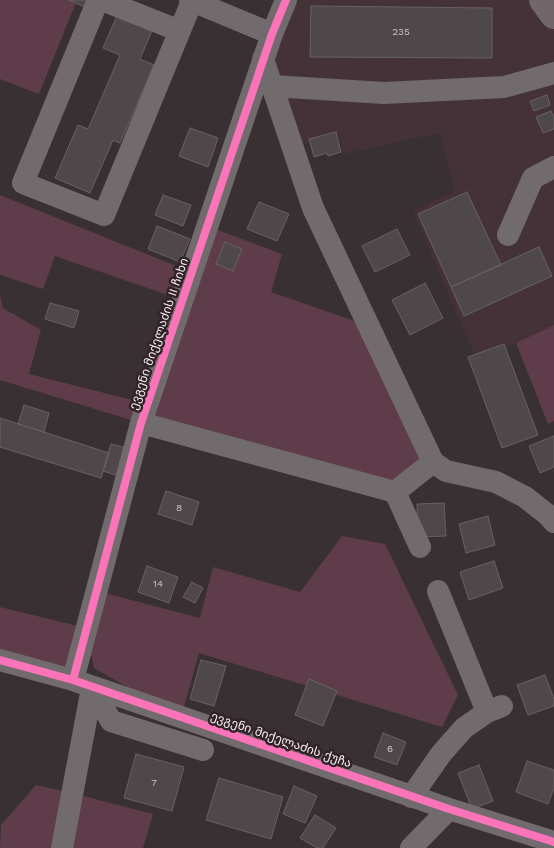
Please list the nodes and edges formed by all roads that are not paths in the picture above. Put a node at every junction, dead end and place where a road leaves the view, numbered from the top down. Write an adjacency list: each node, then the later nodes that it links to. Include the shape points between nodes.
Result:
1 (98, 0): 8 (street, via 23,182 104,216)
2 (102, 0): 8 (street)
3 (191, 0): 6 (street); 8 (street)
4 (286, 0): 9 (street, ევგენი მიქელაძის II ჩიხი)
5 (543, 0): 7 (highway)
6 (236, 9): 9 (street)
7 (554, 15)
8 (180, 31)
9 (272, 34): 10 (street, ევგენი მიქელაძის II ჩიხი)
10 (263, 60): 12 (street); 15 (street, ევგენი მიქელაძის II ჩიხი)
11 (554, 73): 12 (street, via 504,87 384,93)
12 (272, 86): 16 (street, via 313,208)
13 (554, 167): 14 (street, via 533,178)
14 (508, 235)
15 (141, 423): 17 (street); 22 (street, ევგენი მიქელაძის II ჩიხი)
16 (433, 462): 17 (street); 18 (street, via 446,471 496,482 525,497)
17 (396, 492): 19 (street)
18 (554, 522)
19 (420, 547)
20 (438, 591): 24 (street, via 494,709 464,728)
21 (0, 660): 22 (street, ევგენი მიქელაძის ქუჩა)
22 (82, 684): 23 (street, via 111,721); 24 (street, ევგენი მიქელაძის ქუჩა); 27 (street, ევგენი მიქელაძის II ჩიხი)
23 (203, 750)
24 (412, 796): 25 (street, ევგენი მიქელაძის ქუჩა)
25 (449, 809): 26 (street, ევგენი მიქელაძის ქუჩა); 28 (street)
26 (554, 842)
27 (62, 848)
28 (411, 848)

